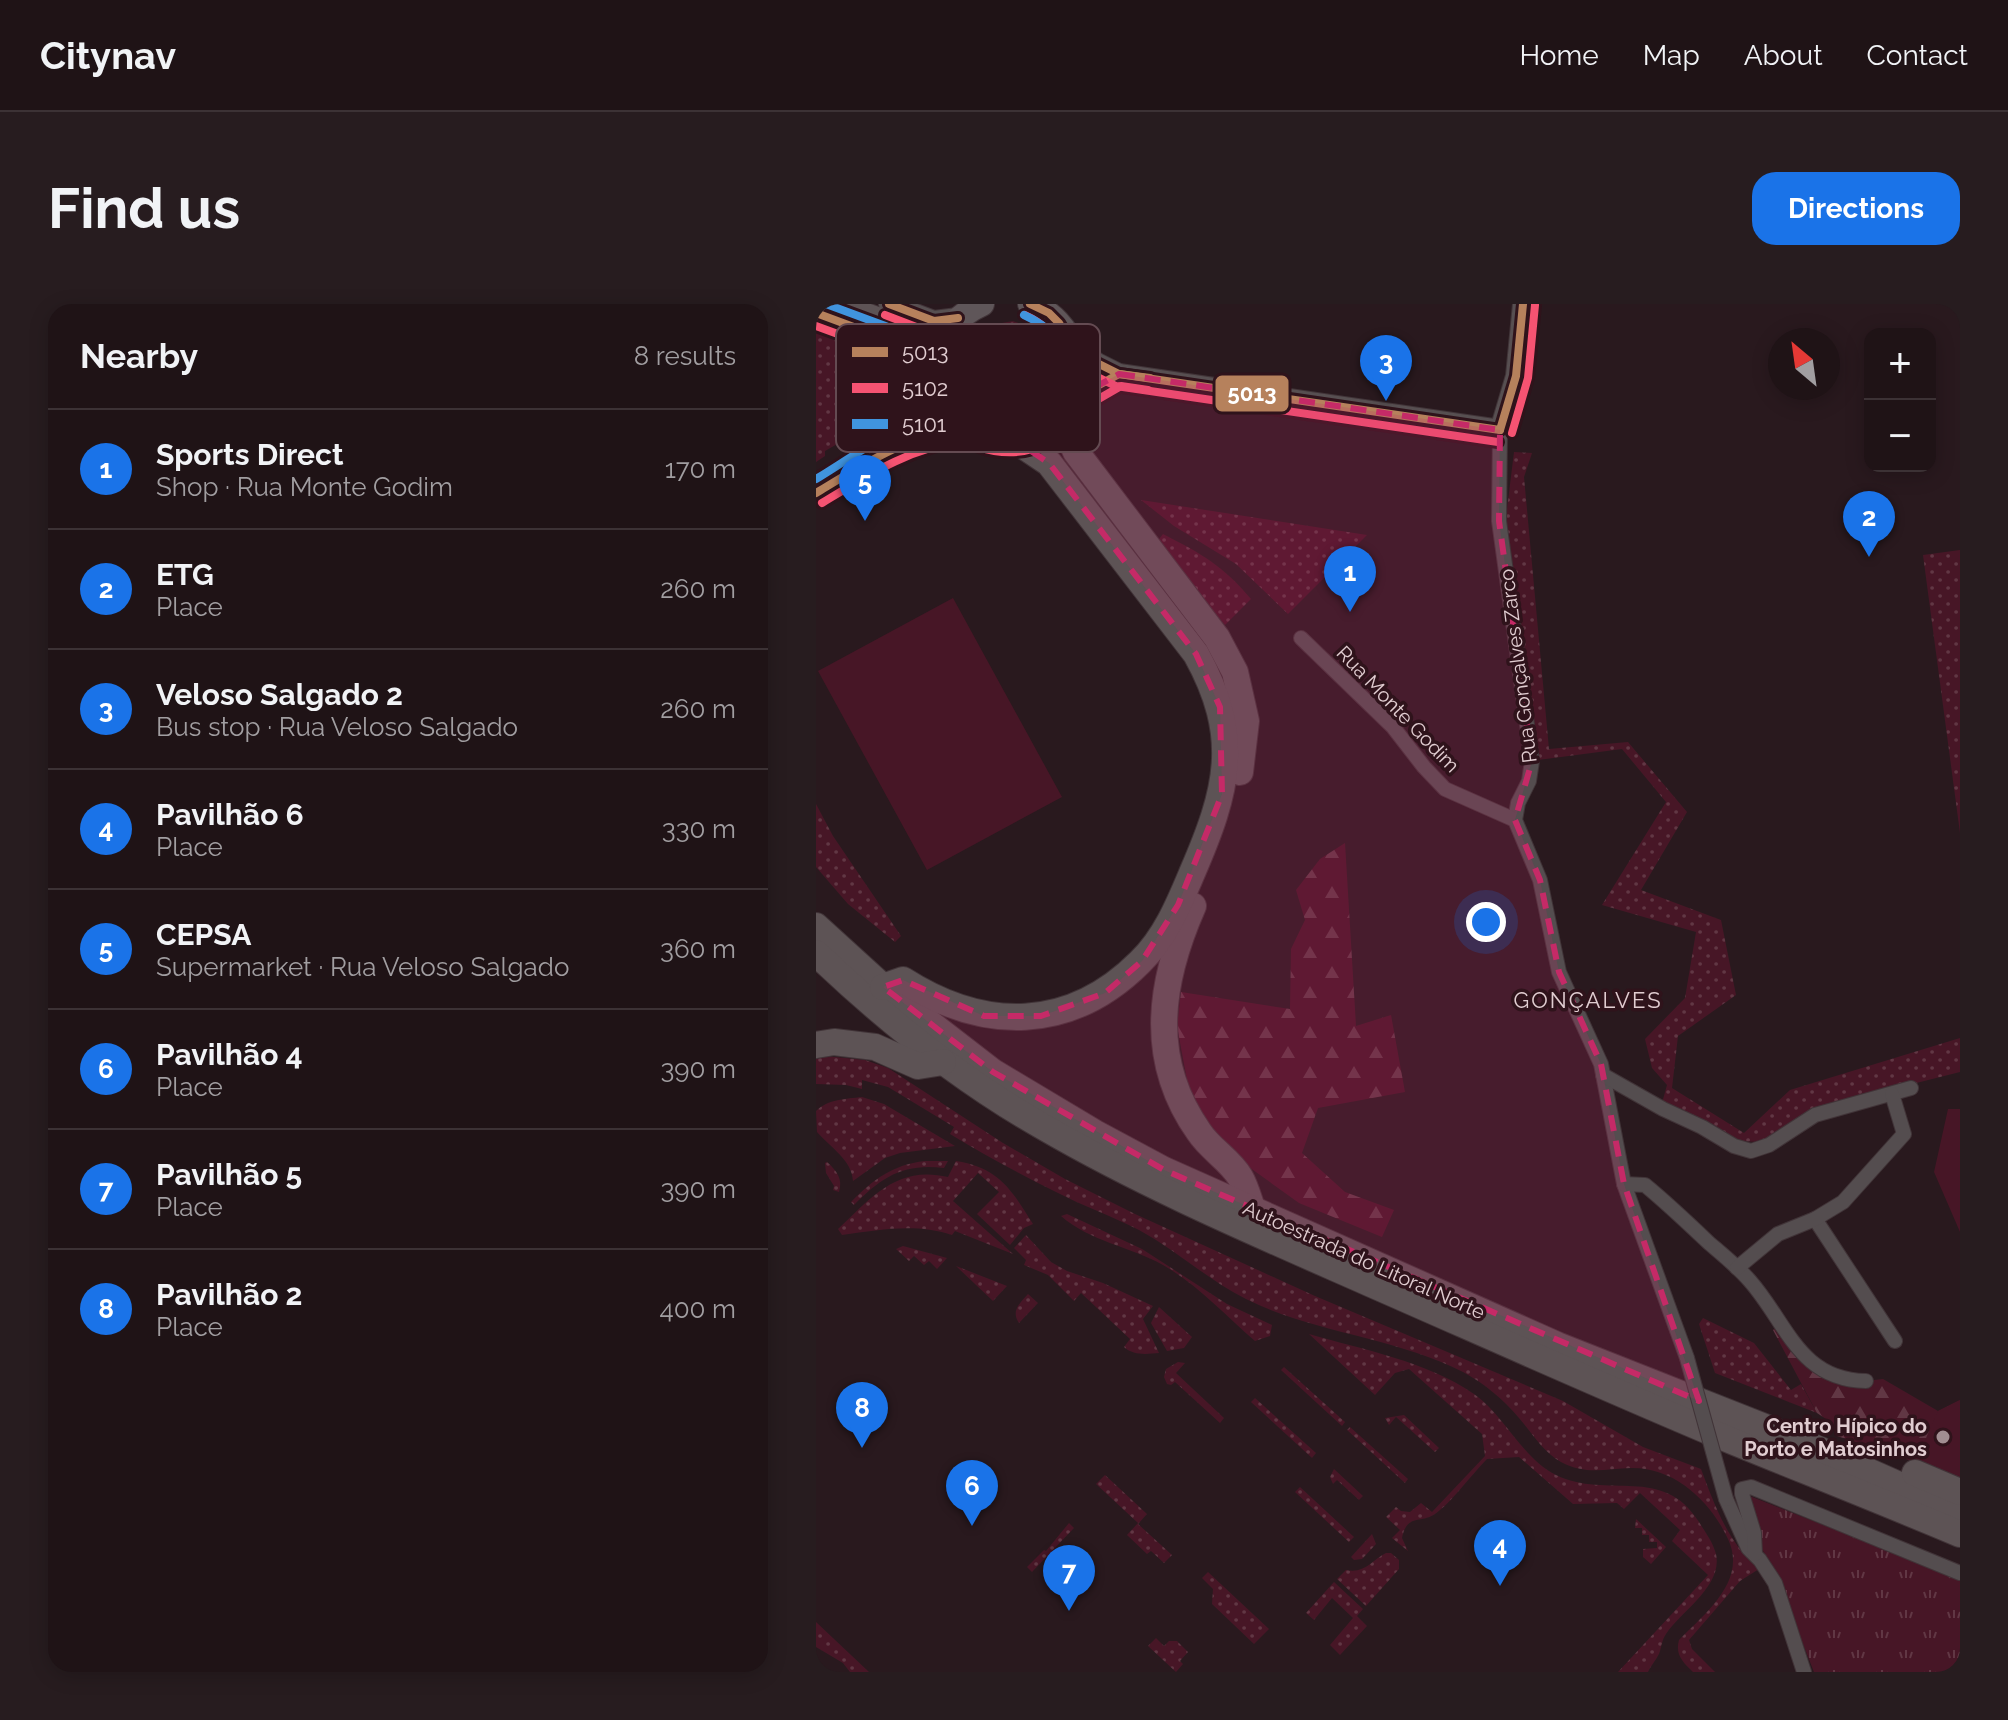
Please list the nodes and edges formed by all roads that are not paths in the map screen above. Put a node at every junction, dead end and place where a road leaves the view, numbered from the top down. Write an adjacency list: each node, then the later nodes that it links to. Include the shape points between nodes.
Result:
1 (833, 304): 9 (highway)
2 (889, 304): 5 (street, via 934,321)
3 (1523, 304): 14 (street, Rua Gonçalves Zarco, via 1516,376)
4 (1036, 305): 7 (main road)
5 (970, 309): 10 (main road)
6 (816, 313): 8 (street)
7 (1061, 313)
8 (846, 324)
9 (888, 324)
10 (956, 324)
11 (1100, 364): 12 (street)
12 (1119, 374): 13 (street); 14 (street)
13 (1100, 386)
14 (1500, 430): 22 (street, Rua Gonçalves Zarco, via 1499,521 1532,761)
15 (885, 452): 19 (main road)
16 (1032, 452): 25 (highway, via 1049,463 1196,654 1212,683 1225,733 1222,794 1163,933 1142,961 1105,993 1062,1011 1012,1018 957,1008 903,980)
17 (1057, 452): 21 (highway, via 1216,664)
18 (1076, 452): 21 (highway, via 1217,638 1235,672 1246,721)
19 (816, 493)
20 (1301, 638): 22 (street, Rua Monte Godim, via 1393,727 1445,789)
21 (1242, 743): 32 (highway, via 1236,798 1187,920 1165,990 1162,1029 1185,1113 1240,1176)
22 (1515, 820): 28 (street, via 1540,880 1559,972)
23 (816, 926): 25 (highway, Autoestrada do Litoral Norte)
24 (816, 953): 27 (highway, Autoestrada do Litoral Norte)
25 (883, 987): 32 (highway, Autoestrada do Litoral Norte, via 950,1041 1039,1101 1164,1170)
26 (816, 1045): 27 (highway, via 875,1047 918,1066)
27 (943, 1062): 39 (highway, Autoestrada do Litoral Norte, via 1039,1125 1182,1200 1714,1433)
28 (1603, 1075): 30 (street, via 1751,1151 1815,1115); 31 (street)
29 (1911, 1088): 30 (street)
30 (1892, 1094): 33 (street, via 1904,1134 1855,1192)
31 (1624, 1184): 34 (street, via 1645,1185); 43 (street, bridge, via 1687,1358 1726,1499)
32 (1253, 1211): 37 (highway, Autoestrada do Litoral Norte, via 1557,1345)
33 (1815, 1219): 34 (street, via 1778,1234); 35 (street)
34 (1737, 1268): 36 (street, via 1811,1361 1830,1376)
35 (1895, 1341)
36 (1866, 1381)
37 (1800, 1441): 38 (highway, via 1898,1466); 40 (highway, Autoestrada do Litoral Norte)
38 (1960, 1492)
39 (1871, 1496): 41 (highway, Autoestrada do Litoral Norte); 42 (highway)
40 (1960, 1512)
41 (1960, 1534)
42 (1960, 1545)
43 (1755, 1554): 44 (street, via 1742,1494 1745,1487); 45 (street, via 1775,1583)
44 (1960, 1573)
45 (1804, 1672)

